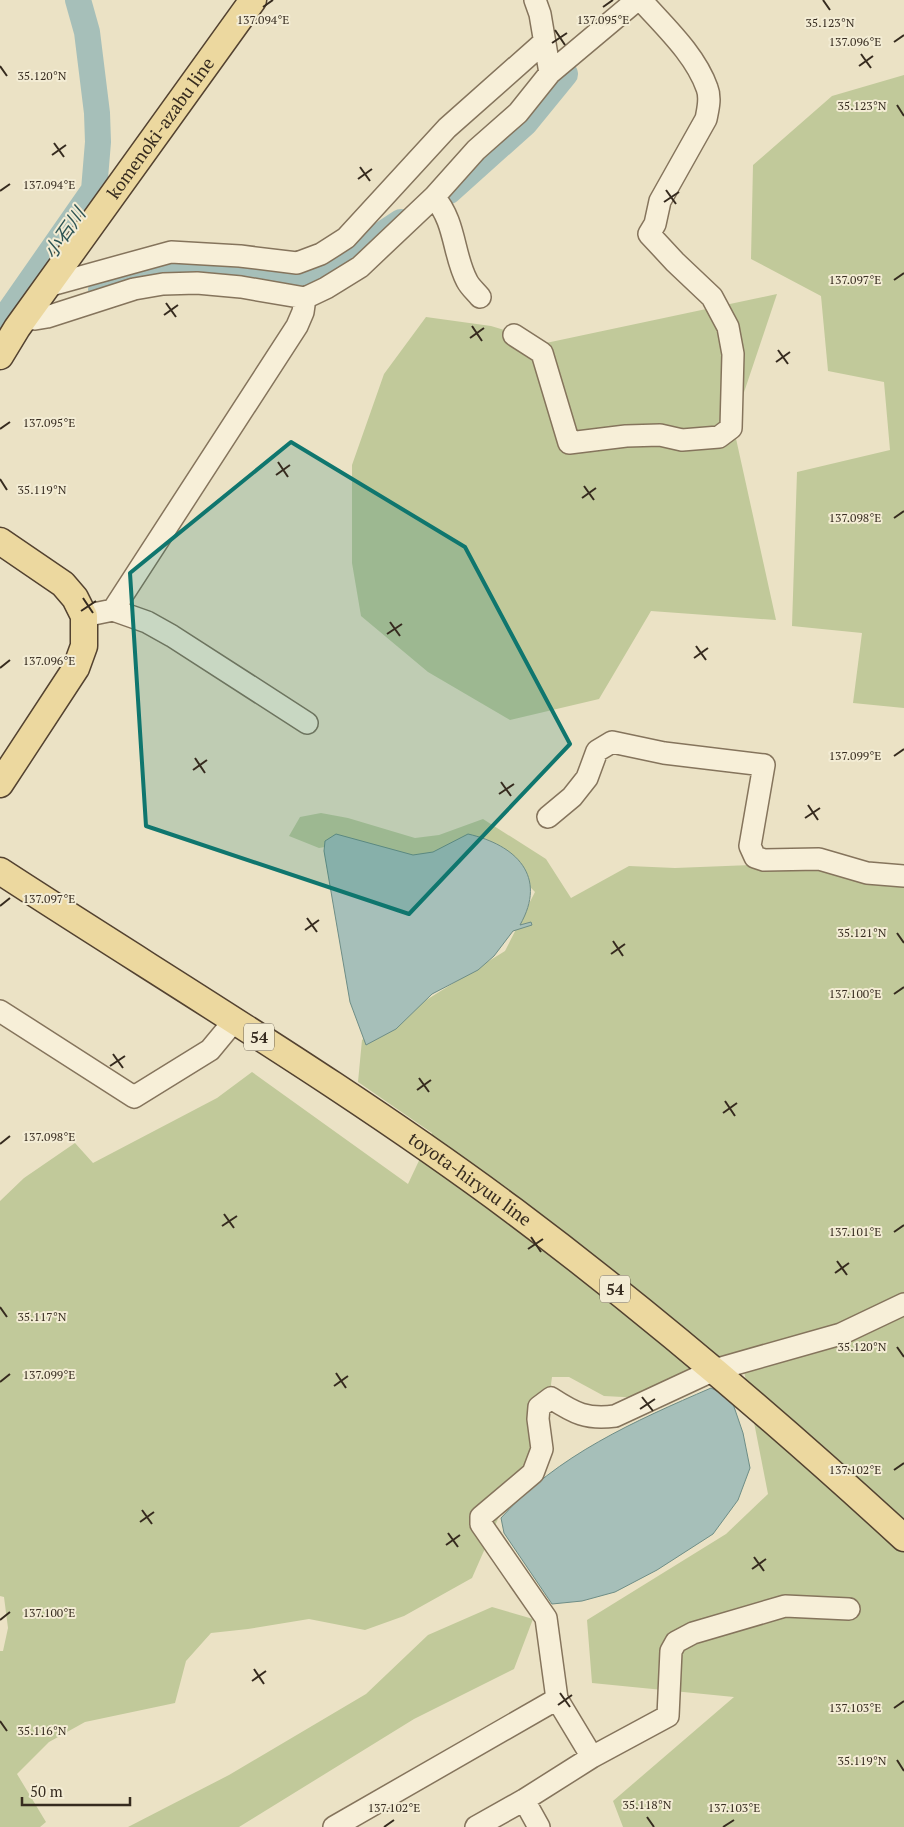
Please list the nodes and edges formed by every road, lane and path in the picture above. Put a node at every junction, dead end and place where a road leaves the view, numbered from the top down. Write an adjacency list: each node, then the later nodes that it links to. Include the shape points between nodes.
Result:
1 (253, 0): 8 (main road, komenoki-azabu line)
2 (535, 0): 5 (street)
3 (637, 0): 6 (street)
4 (641, 0): 12 (street, via 688,54 707,88 709,105 706,119 660,200 655,224 649,234 712,297 728,327 733,354 731,428 719,437 682,440 660,435 626,436 569,442 542,353)
5 (544, 42): 6 (street); 8 (street, via 448,128 346,238 322,254 298,263 171,252 86,277 56,284)
6 (550, 73): 7 (street, via 518,113 476,150)
7 (434, 197): 9 (street, via 456,240 468,282); 10 (street, via 360,267)
8 (51, 281): 11 (main road, komenoki-azabu line)
9 (480, 297)
10 (305, 298): 11 (street, via 241,286 163,284 47,318 34,319); 15 (street, via 297,326)
11 (27, 314): 13 (main road, komenoki-azabu line)
12 (514, 335)
13 (0, 356)
14 (0, 541): 16 (main road, via 63,584 76,598)
15 (113, 610): 16 (street); 17 (street, via 147,622 172,636)
16 (84, 616): 18 (main road, via 84,646 76,668)
17 (307, 723)
18 (0, 784)
19 (548, 817): 21 (street, via 572,797 587,778 597,751 612,742 664,753 764,765 750,846 755,857 826,860 867,874)
20 (0, 871): 23 (main road, toyota-hiryuu line / 54)
21 (904, 876)
22 (0, 1011): 23 (street, via 134,1097 210,1050)
23 (234, 1021): 25 (main road, toyota-hiryuu line / 54, via 341,1090 513,1210)
24 (904, 1304): 25 (street, via 841,1334)
25 (714, 1370): 26 (main road, toyota-hiryuu line / 54); 28 (street, via 615,1416 598,1419 583,1416 551,1398 539,1407 542,1449 533,1473 480,1516 481,1524 546,1618)
26 (904, 1538)
27 (849, 1609): 29 (street, via 785,1606 693,1633 676,1642 671,1651 668,1716)
28 (557, 1699): 29 (street); 31 (street)
29 (592, 1757): 30 (street)
30 (524, 1800): 32 (street); 33 (street)
31 (338, 1826)
32 (476, 1827)
33 (539, 1827)

